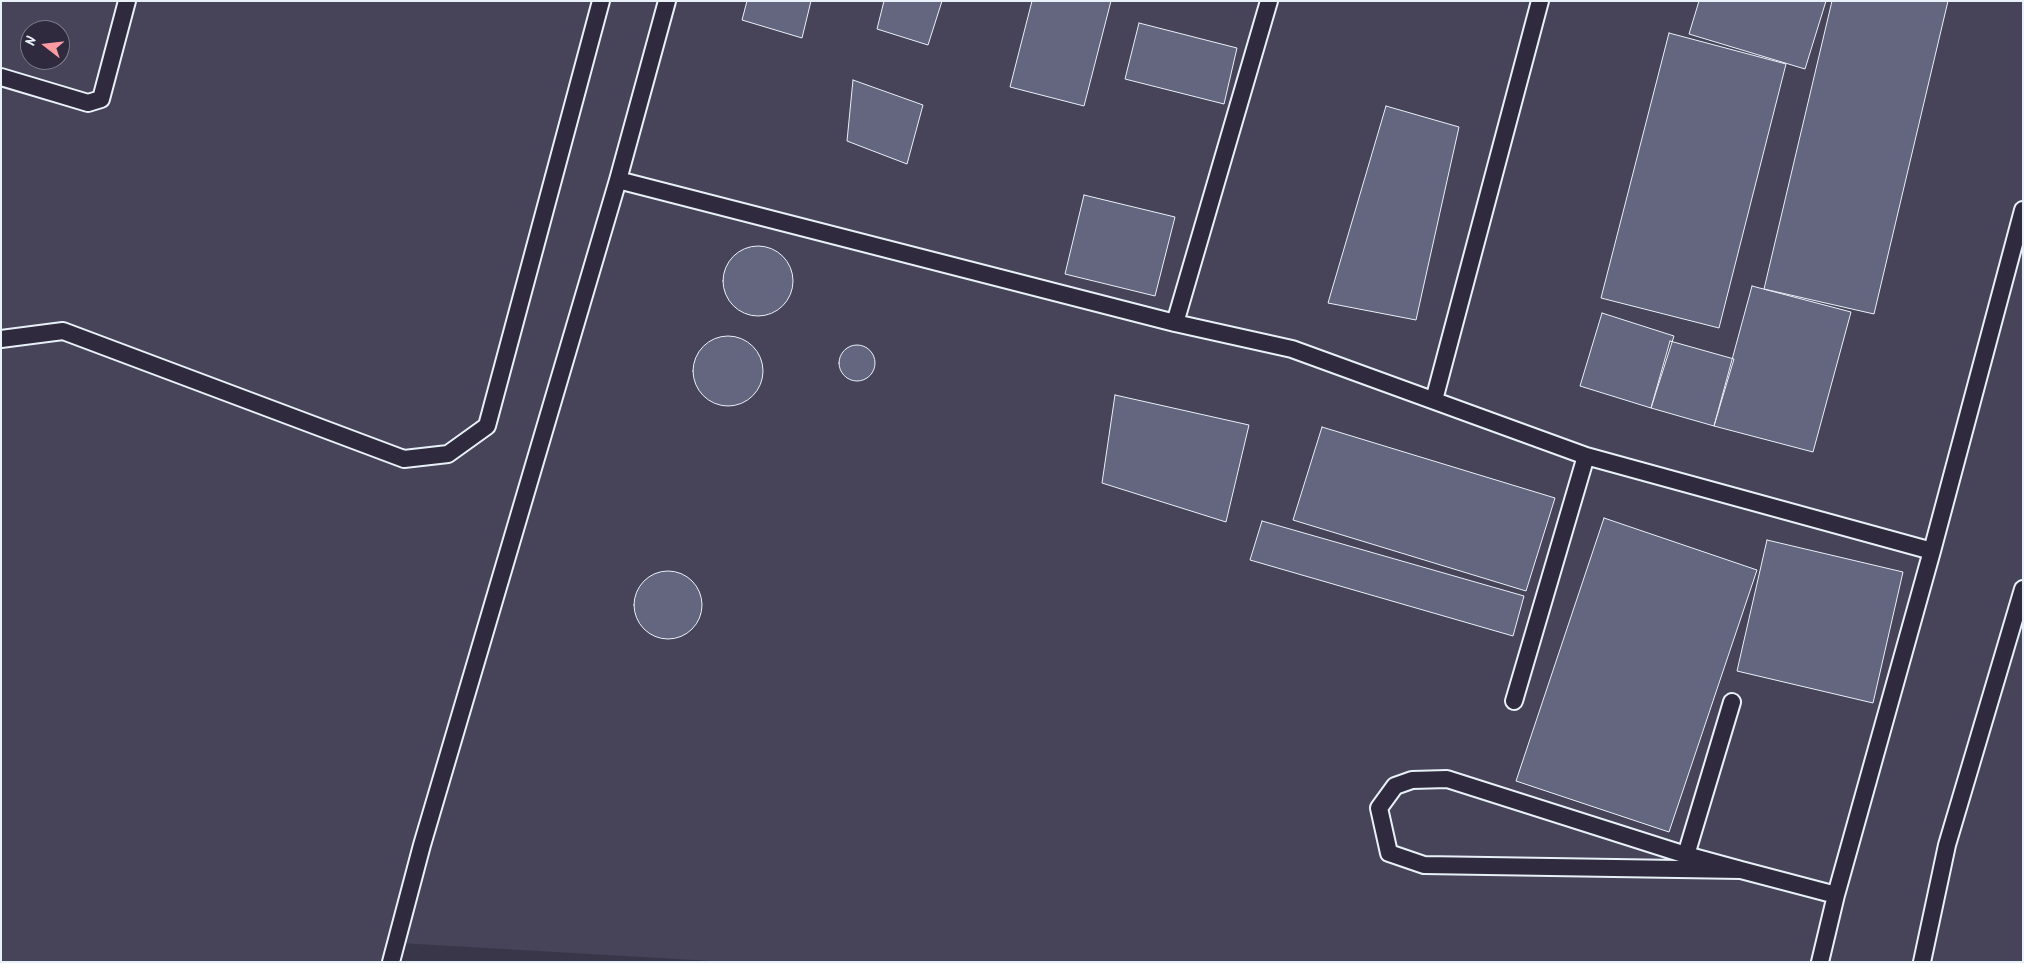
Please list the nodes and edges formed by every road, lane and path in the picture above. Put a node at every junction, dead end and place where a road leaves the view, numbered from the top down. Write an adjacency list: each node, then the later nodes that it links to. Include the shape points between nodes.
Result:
1 (127, 1): 6 (lane, via 101,99 88,103)
2 (601, 1): 10 (lane, via 487,426 448,454 404,459 63,331)
3 (667, 1): 7 (lane)
4 (1269, 1): 9 (lane)
5 (1540, 1): 11 (lane)
6 (1, 78)
7 (618, 180): 9 (lane); 20 (lane, via 424,836)
8 (2023, 210): 13 (lane)
9 (1174, 322): 11 (lane, via 1292,349)
10 (1, 339)
11 (1434, 400): 12 (lane)
12 (1586, 456): 13 (lane); 15 (lane)
13 (1932, 552): 19 (lane)
14 (2023, 589): 22 (lane, via 1947,845)
15 (1514, 701)
16 (1732, 702): 17 (lane)
17 (1686, 855): 18 (lane); 18 (lane, via 1447,779 1412,780 1394,786 1379,808 1389,853 1424,865)
18 (1741, 870): 19 (lane)
19 (1836, 895): 21 (lane)
20 (391, 962)
21 (1820, 962)
22 (1922, 962)

